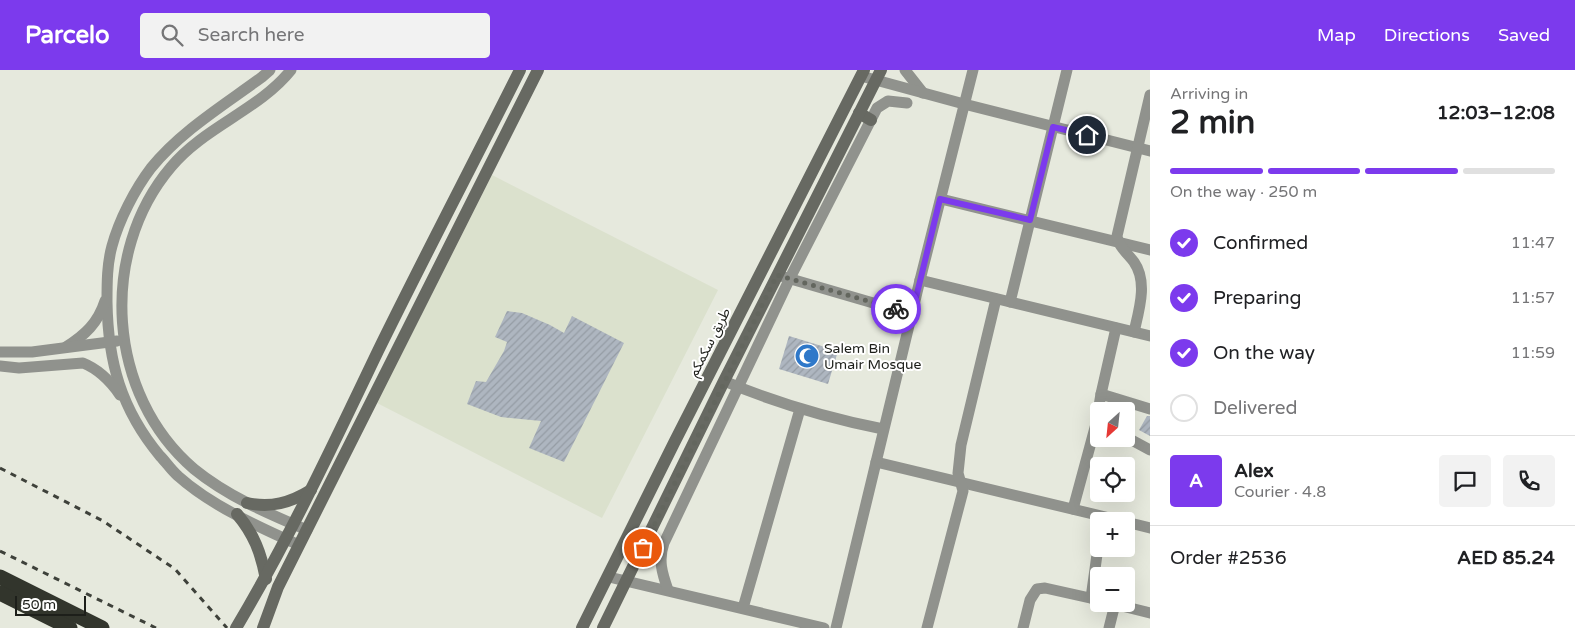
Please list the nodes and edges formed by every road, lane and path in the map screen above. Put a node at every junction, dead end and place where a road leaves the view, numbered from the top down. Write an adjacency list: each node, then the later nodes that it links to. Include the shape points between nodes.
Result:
1 (270, 70): 26 (street, via 183,135 150,169 133,196 112,245)
2 (291, 70): 33 (street, via 192,146 170,167 150,197 135,232 122,284)
3 (520, 70): 51 (street)
4 (538, 70): 59 (street)
5 (905, 70): 10 (street)
6 (973, 70): 13 (street)
7 (1067, 70): 16 (street)
8 (862, 73): 9 (street); 63 (street, طريق سكمكم)
9 (878, 75): 10 (street); 14 (street)
10 (923, 93): 13 (street)
11 (1150, 94): 17 (street)
12 (907, 103): 15 (street, via 884,102)
13 (964, 104): 16 (street); 19 (street)
14 (859, 113): 15 (street); 23 (street)
15 (871, 120): 24 (street)
16 (1053, 127): 17 (street); 20 (street)
17 (1138, 148): 18 (street); 21 (street)
18 (1150, 151)
19 (940, 199): 20 (street); 25 (street)
20 (1030, 220): 21 (street); 28 (street)
21 (1118, 242): 22 (street); 31 (street, via 1136,264 1141,279)
22 (1150, 250)
23 (777, 275): 24 (street); 38 (street)
24 (790, 278): 29 (street); 39 (street)
25 (920, 280): 27 (street); 29 (street)
26 (107, 292): 34 (street); 35 (street, via 102,310 90,329)
27 (996, 299): 28 (street); 50 (street, via 961,445)
28 (1010, 302): 30 (street)
29 (912, 314): 45 (street)
30 (1116, 328): 31 (street); 40 (street)
31 (1134, 332): 32 (street)
32 (1150, 336)
33 (124, 341): 34 (street); 52 (street, via 139,393 173,447 193,468)
34 (109, 342): 35 (street); 42 (street)
35 (62, 350): 36 (street)
36 (0, 352)
37 (0, 366): 42 (street, via 19,368 83,363 92,366 116,389)
38 (724, 381): 39 (street); 65 (street)
39 (738, 387): 43 (street); 66 (street, via 662,550 660,565)
40 (1101, 394): 41 (street); 44 (street)
41 (1100, 402)
42 (125, 403): 54 (street, via 146,439 176,474 200,494)
43 (800, 409): 45 (street); 69 (street)
44 (1150, 409)
45 (883, 429): 49 (street)
46 (1135, 442): 48 (street)
47 (1090, 448): 53 (street)
48 (1150, 450)
49 (876, 462): 50 (street); 81 (street)
50 (960, 482): 53 (street); 82 (street, via 963,492)
51 (311, 490): 52 (street, via 288,502); 56 (street)
52 (247, 503): 56 (street)
53 (1073, 509): 55 (street)
54 (237, 514): 60 (street); 64 (street, via 260,550)
55 (1090, 515)
56 (293, 524): 59 (street); 60 (street)
57 (1135, 524): 58 (street)
58 (1150, 528)
59 (306, 530): 61 (street)
60 (285, 539): 61 (street); 64 (street)
61 (299, 545): 77 (street, via 278,587)
62 (0, 576): 75 (highway)
63 (609, 577): 65 (street); 78 (street, طريق سكمكم)
64 (266, 579): 76 (street)
65 (627, 581): 66 (street); 79 (street)
66 (668, 590): 69 (street)
67 (0, 593): 74 (highway)
68 (1090, 598): 83 (street, via 1045,588 1037,590 1030,600)
69 (743, 608): 73 (street)
70 (1135, 609): 72 (street)
71 (1112, 612): 84 (street)
72 (1150, 613)
73 (800, 625): 80 (street)
74 (70, 628)
75 (102, 628)
76 (236, 628)
77 (263, 628)
78 (582, 628)
79 (603, 628)
80 (824, 628)
81 (836, 628)
82 (927, 628)
83 (1023, 628)
84 (1109, 628)

